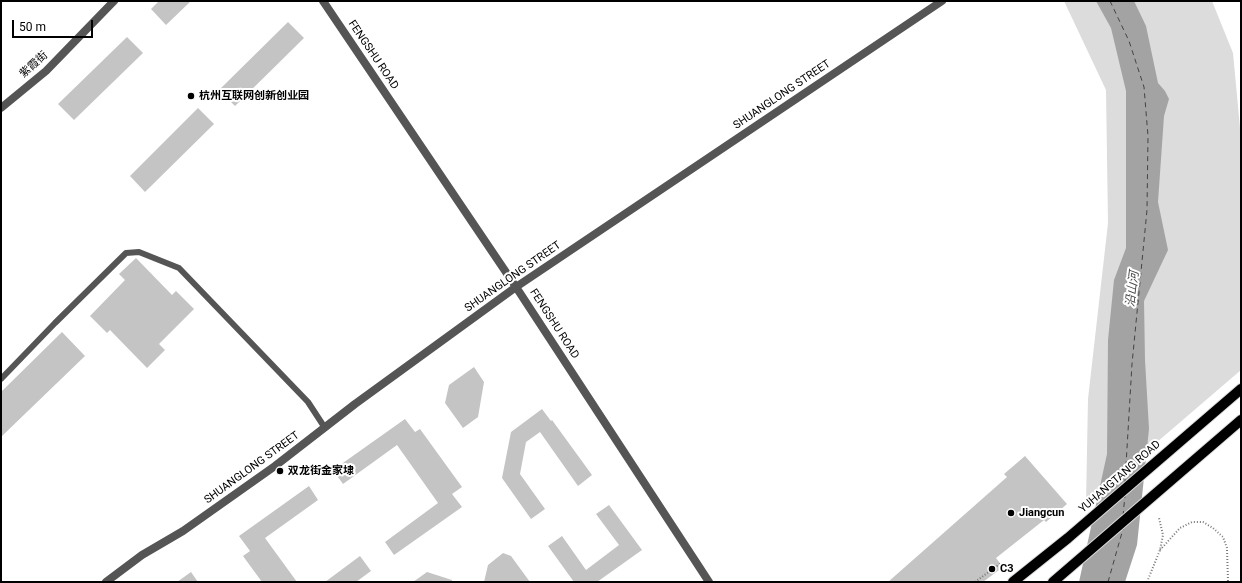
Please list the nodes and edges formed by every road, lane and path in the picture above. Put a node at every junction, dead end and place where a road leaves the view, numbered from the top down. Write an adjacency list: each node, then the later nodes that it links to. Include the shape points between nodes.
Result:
1 (114, 1): 4 (street, 紫霞街, via 46,71)
2 (323, 1): 5 (street, FENGSHU ROAD)
3 (942, 1): 5 (street, SHUANGLONG STREET)
4 (1, 108)
5 (516, 287): 9 (street, SHUANGLONG STREET); 14 (street, FENGSHU ROAD)
6 (1, 379): 9 (lane, via 126,253 139,252 179,268 308,402)
7 (1241, 388): 16 (main road, YUHANGTANG ROAD, via 1068,538)
8 (1241, 420): 17 (main road)
9 (324, 428): 13 (street, SHUANGLONG STREET, via 275,466)
10 (1159, 518): 11 (path, via 1164,535)
11 (1160, 550): 18 (path); 19 (path, via 1180,528 1192,522 1203,522 1223,538 1227,548)
12 (1001, 563): 15 (path)
13 (106, 582)
14 (709, 582)
15 (975, 582)
16 (1013, 582)
17 (1053, 582)
18 (1147, 582)
19 (1228, 582)

